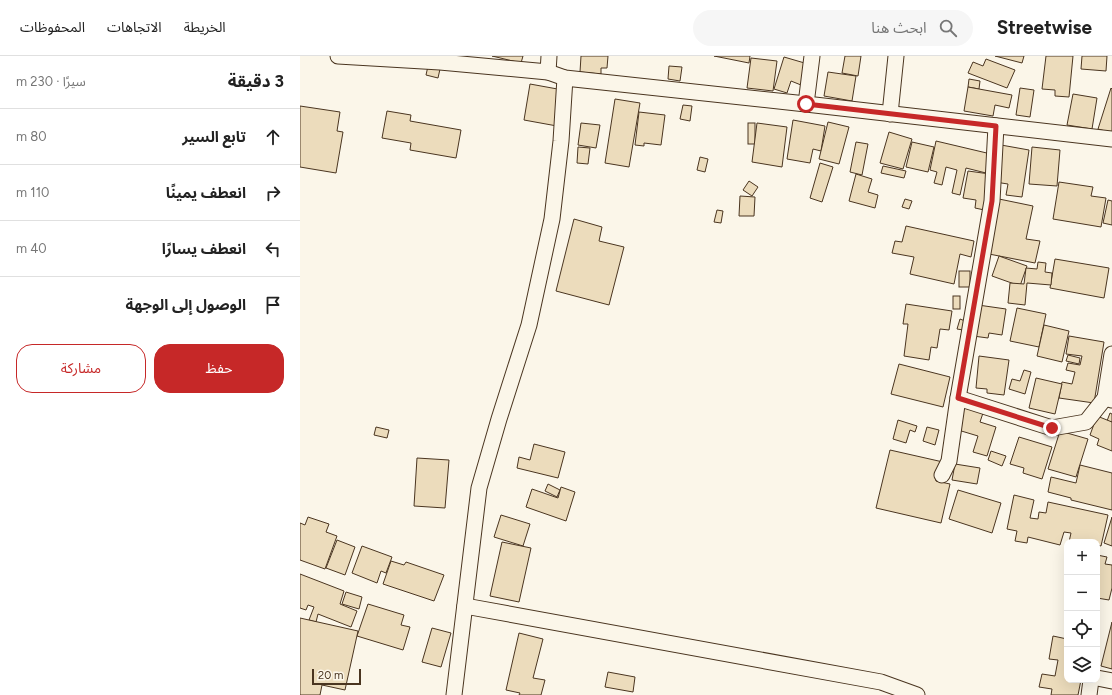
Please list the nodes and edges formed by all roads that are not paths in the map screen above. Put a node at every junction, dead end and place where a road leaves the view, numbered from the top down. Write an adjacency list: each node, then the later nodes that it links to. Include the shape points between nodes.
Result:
1 (338, 56): 5 (street)
2 (549, 56): 6 (street)
3 (812, 56): 8 (street)
4 (896, 56): 9 (street)
5 (440, 59): 6 (street)
6 (548, 72): 7 (street)
7 (565, 78): 8 (street); 16 (street, via 552,218 529,325 479,488)
8 (806, 104): 9 (street)
9 (890, 114): 10 (street)
10 (996, 126): 11 (street); 13 (street, via 992,201)
11 (1112, 139)
12 (1112, 354): 14 (street)
13 (958, 398): 14 (street, via 1052,428 1086,422); 15 (street, via 949,461)
14 (1108, 399)
15 (942, 475)
16 (465, 606): 20 (street); 21 (street, via 881,682)
17 (1100, 679): 18 (street)
18 (1112, 681)
19 (1091, 683): 22 (street)
20 (454, 695)
21 (917, 695)
22 (1089, 695)

